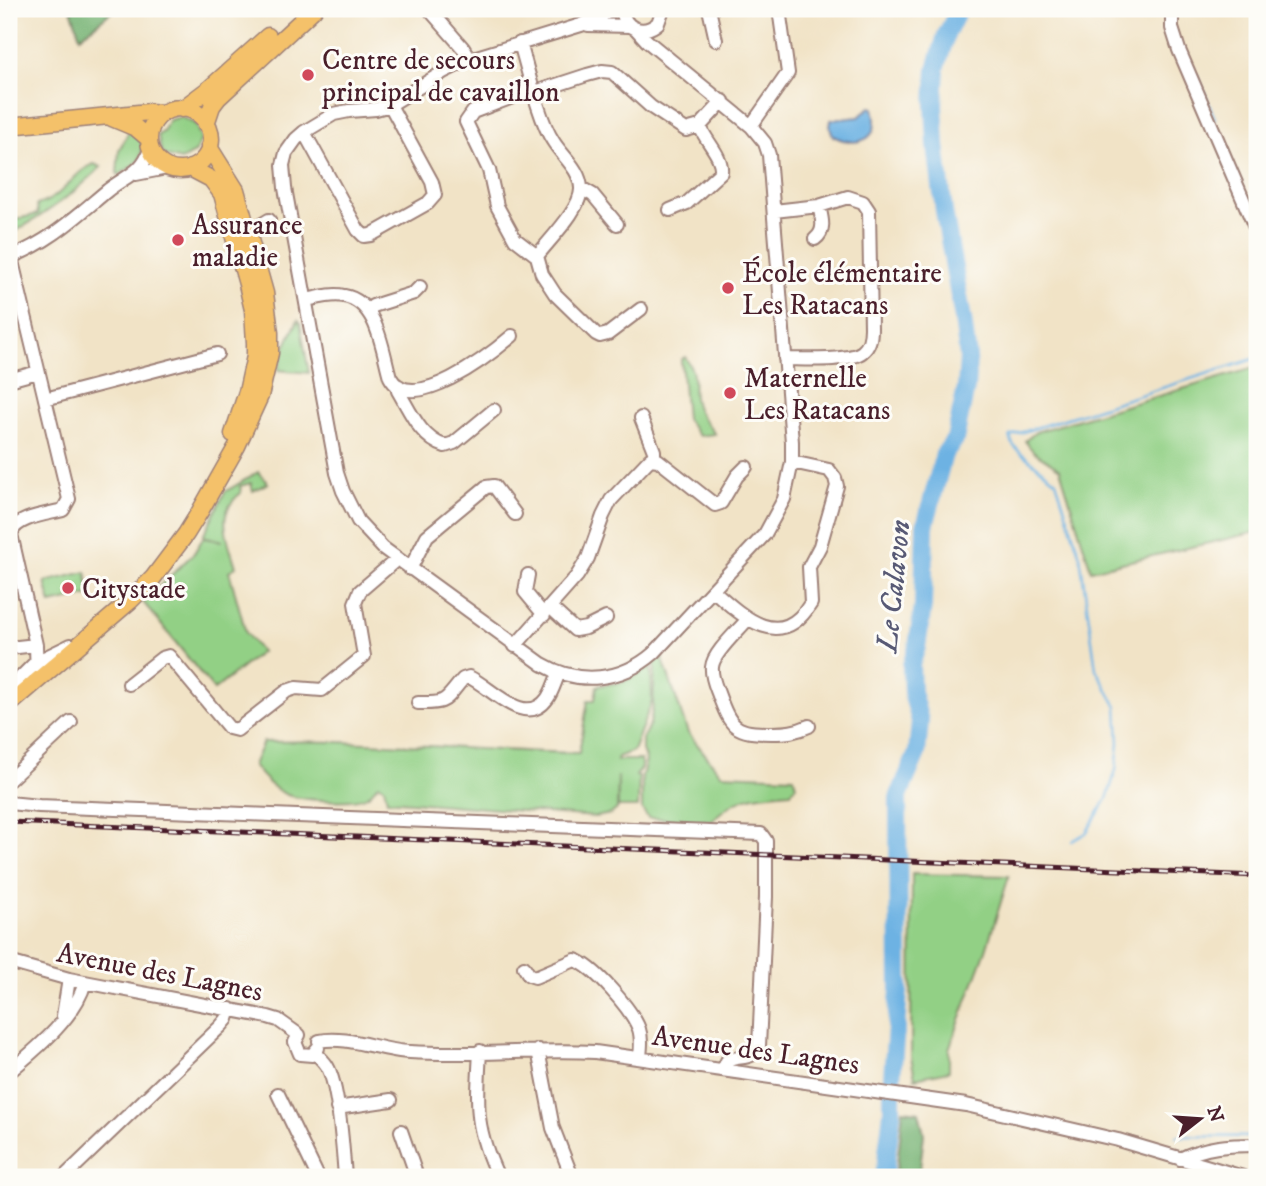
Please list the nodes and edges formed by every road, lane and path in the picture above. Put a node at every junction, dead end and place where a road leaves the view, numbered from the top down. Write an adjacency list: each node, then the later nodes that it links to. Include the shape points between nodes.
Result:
1 (298, 9): 19 (main road)
2 (314, 9): 22 (main road, via 218,98)
3 (429, 9): 15 (street)
4 (614, 9): 10 (street)
5 (622, 9): 11 (street, via 623,18)
6 (709, 9): 12 (street)
7 (779, 9): 25 (street, via 788,73)
8 (1171, 9): 42 (street, via 1179,50)
9 (662, 13): 11 (street, via 649,29); 14 (street, via 659,42)
10 (581, 25): 11 (street); 13 (street)
11 (634, 28): 14 (street)
12 (716, 40)
13 (520, 43): 15 (street); 16 (street)
14 (667, 55): 17 (street)
15 (470, 59): 18 (street)
16 (534, 91): 24 (street, via 612,72 686,130); 32 (street, via 547,130 577,174); 44 (street, via 473,112 466,122 489,170 497,206 515,239)
17 (723, 101): 24 (street); 25 (street)
18 (390, 105): 26 (street, via 334,114); 26 (street, via 435,195 371,235 358,230)
19 (182, 108): 20 (main road); 22 (main road, via 196,113)
20 (163, 113): 21 (main road); 27 (main road, via 153,124)
21 (110, 118): 23 (main road); 27 (main road, via 136,128)
22 (206, 124): 28 (main road)
23 (9, 126)
24 (700, 126): 36 (street, via 720,160 721,172 687,203)
25 (751, 127): 37 (street, via 769,155)
26 (304, 132): 38 (street, via 286,153 283,165)
27 (150, 144): 29 (main road, via 154,157); 31 (street, via 144,164)
28 (209, 147): 30 (main road, via 202,160); 35 (main road, via 232,180)
29 (167, 167): 30 (main road); 31 (street)
30 (190, 168): 33 (main road, via 211,179)
31 (132, 175): 45 (street, via 68,226)
32 (581, 188): 40 (street); 44 (street, via 578,201)
33 (222, 194): 41 (street, via 240,229); 63 (main road, via 253,310 255,356 236,427)
34 (819, 206): 37 (street); 43 (street, via 822,227); 53 (street, via 848,197 863,202 869,211 871,338 862,353 853,357)
35 (242, 210): 39 (street, via 258,220); 41 (main road)
36 (670, 210)
37 (774, 211): 53 (street)
38 (289, 214): 39 (street); 48 (street)
39 (270, 220): 41 (street)
40 (617, 223)
41 (249, 232): 63 (main road, via 268,312 268,366 247,426)
42 (1257, 232)
43 (815, 240)
44 (537, 256): 49 (street, via 555,294 600,336)
45 (10, 258): 46 (street)
46 (12, 275): 54 (street)
47 (421, 287): 50 (street)
48 (306, 300): 50 (street, via 347,296); 65 (street, via 341,486 358,520)
49 (641, 309)
50 (369, 311): 56 (street, via 390,377)
51 (512, 336): 56 (street, via 465,371 432,387 414,390)
52 (217, 354): 57 (street)
53 (785, 359): 61 (street)
54 (38, 372): 55 (street); 57 (street)
55 (9, 380)
56 (398, 386): 58 (street, via 424,432 445,446)
57 (46, 399): 73 (street, via 68,505 19,522 11,534)
58 (494, 410)
59 (641, 418): 60 (street)
60 (654, 458): 62 (street, via 715,505); 69 (street, via 611,500 588,558)
61 (792, 462): 68 (street, via 775,517); 71 (street, via 829,470 837,485 820,546 809,567 811,603 796,621 781,628)
62 (747, 467)
63 (199, 513): 72 (main road, via 153,578)
64 (515, 514): 66 (street, via 491,485 427,536)
65 (396, 560): 66 (street); 79 (street, via 356,598 364,656 322,690 291,689 237,730 229,728 169,656)
66 (410, 569): 74 (street)
67 (528, 575): 69 (street, via 525,592)
68 (714, 591): 71 (street); 77 (street, via 654,653 631,670 591,678)
69 (547, 611): 70 (street, via 575,630); 74 (street)
70 (606, 618)
71 (747, 620): 84 (street, via 714,657 712,667 730,719 746,733 795,733)
72 (90, 635): 76 (street); 78 (main road)
73 (36, 645): 75 (street); 76 (street)
74 (515, 646): 77 (street)
75 (9, 648)
76 (36, 662): 78 (street); 80 (street)
77 (559, 673): 81 (street, via 547,700 537,707 508,705 469,677 448,699)
78 (37, 680): 82 (main road)
79 (129, 684)
80 (9, 689)
81 (418, 704)
82 (9, 705)
83 (71, 722): 85 (street)
84 (809, 726)
85 (9, 780)
86 (9, 803): 98 (street, via 761,834 766,841 766,897 759,1046 750,1056 727,1061)
87 (9, 962): 89 (street, Avenue des Lagnes)
88 (524, 967): 97 (street, via 535,977 575,960 584,963 600,976 636,1023)
89 (69, 979): 90 (street, Avenue des Lagnes); 92 (street)
90 (85, 982): 91 (street, Avenue des Lagnes); 92 (street)
91 (230, 1009): 93 (street, Avenue des Lagnes, via 278,1020); 106 (street, via 221,1026)
92 (62, 1020): 99 (street)
93 (299, 1035): 94 (street, via 311,1032); 94 (street, via 295,1042 300,1054 308,1056)
94 (317, 1047): 96 (street, Avenue des Lagnes, via 342,1040 408,1052); 102 (street, via 329,1070)
95 (538, 1050): 96 (street, Avenue des Lagnes); 97 (street, Avenue des Lagnes); 111 (street, via 553,1128)
96 (480, 1051): 110 (street, via 478,1121)
97 (640, 1057): 98 (street, Avenue des Lagnes)
98 (723, 1070): 105 (street, Avenue des Lagnes, via 1005,1112)
99 (9, 1072)
100 (278, 1094): 107 (street)
101 (391, 1100): 102 (street)
102 (337, 1108): 108 (street)
103 (401, 1131): 109 (street)
104 (1257, 1145): 105 (street, via 1198,1149)
105 (1180, 1159): 112 (street, Avenue des Lagnes)
106 (64, 1177)
107 (318, 1177)
108 (345, 1177)
109 (417, 1177)
110 (498, 1177)
111 (572, 1177)
112 (1243, 1177)

